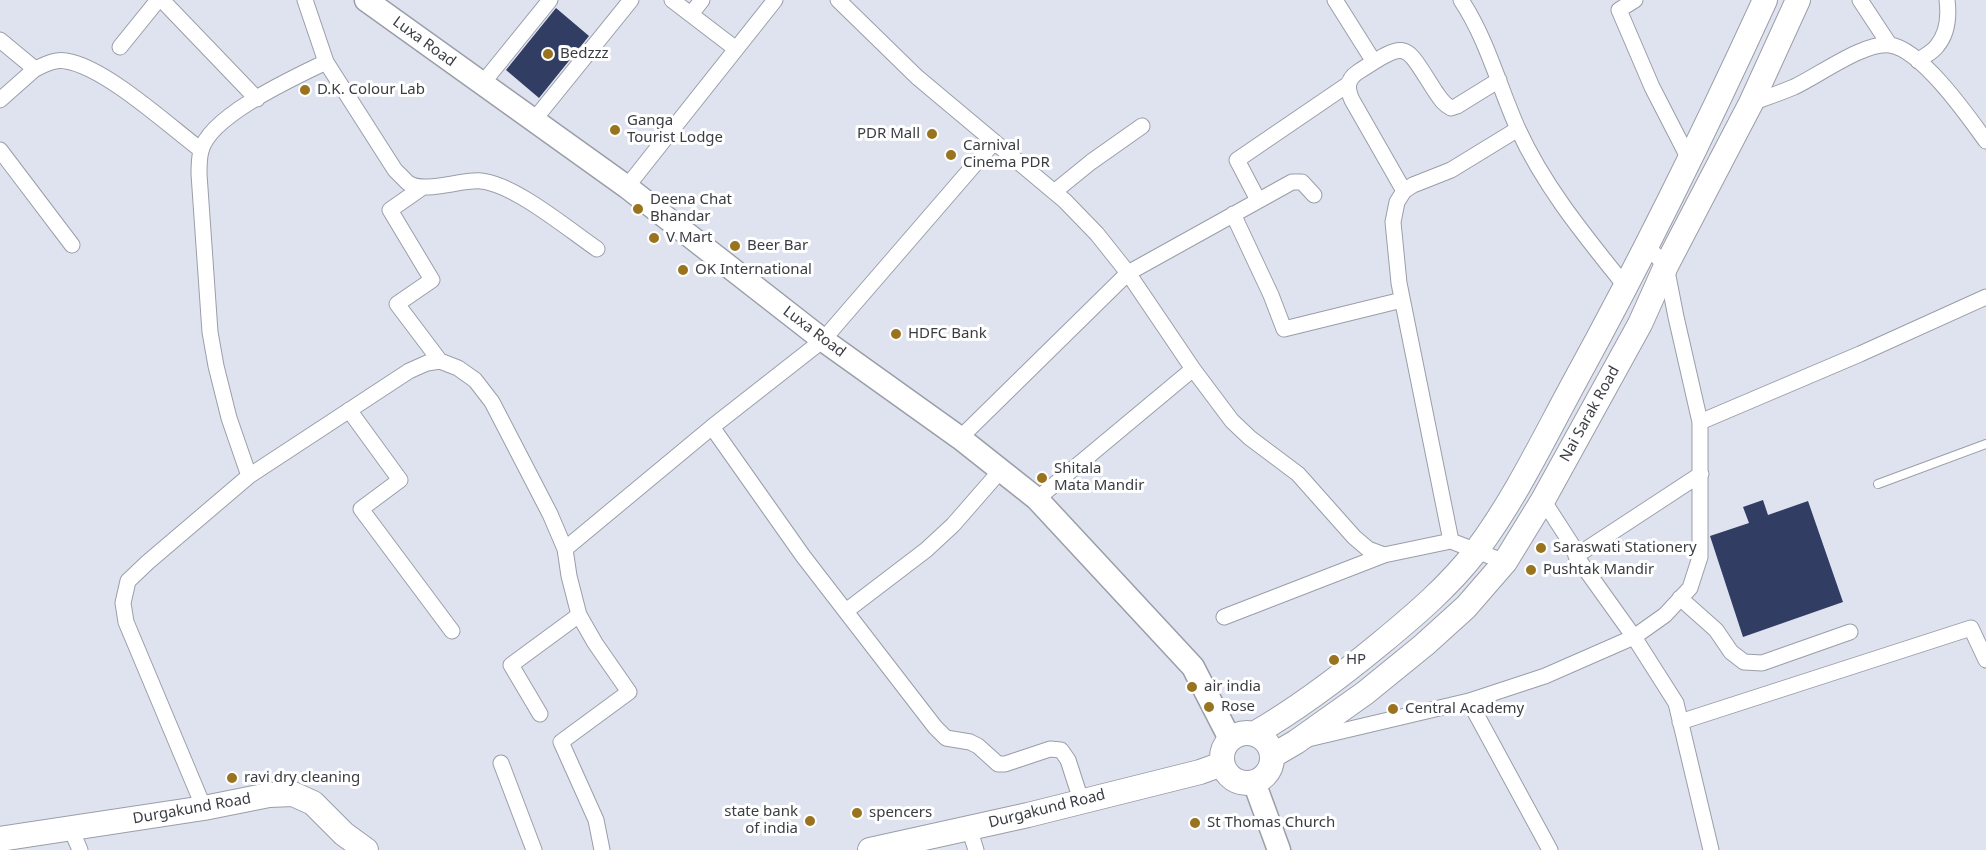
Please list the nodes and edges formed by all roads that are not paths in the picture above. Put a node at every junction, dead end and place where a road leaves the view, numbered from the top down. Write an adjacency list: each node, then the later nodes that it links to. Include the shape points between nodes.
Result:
1 (160, 0): 21 (street); 30 (street)
2 (305, 0): 24 (street)
3 (366, 0): 27 (street, Luxa Road)
4 (382, 0): 27 (street)
5 (550, 0): 27 (street)
6 (631, 0): 33 (street)
7 (672, 0): 18 (street)
8 (702, 0): 18 (street)
9 (775, 0): 22 (street)
10 (838, 0): 37 (street, via 917,77)
11 (1335, 0): 25 (street)
12 (1635, 0): 40 (street, via 1619,10)
13 (1765, 0): 40 (main road, Nai Sarak Road)
14 (1798, 0): 32 (main road, Nai Sarak Road)
15 (1860, 0): 20 (street)
16 (1947, 0): 23 (street, via 1949,17 1945,32 1937,46)
17 (1466, 2): 28 (street)
18 (691, 14): 22 (street)
19 (0, 40): 26 (street)
20 (1881, 45): 23 (street, via 1906,49); 32 (street)
21 (120, 47)
22 (736, 49): 41 (street)
23 (1918, 61): 36 (street)
24 (326, 62): 30 (street); 42 (street, via 395,170 410,184)
25 (1374, 62): 28 (street, via 1396,50 1407,51 1441,101 1451,108); 29 (street, via 1355,74)
26 (35, 69): 31 (street); 39 (street, via 66,61 99,73)
27 (486, 80): 33 (street, Luxa Road)
28 (1499, 80): 35 (street)
29 (1347, 85): 43 (street); 46 (street, via 1237,160)
30 (257, 99): 39 (street, via 213,129)
31 (0, 100)
32 (1751, 103): 51 (main road, Nai Sarak Road)
33 (537, 116): 41 (street); 56 (street, Luxa Road)
34 (1142, 126): 44 (street)
35 (1518, 129): 43 (street, via 1451,170); 53 (street, via 1544,179)
36 (1986, 141)
37 (994, 142): 44 (street); 56 (street)
38 (0, 150): 48 (street)
39 (201, 150): 66 (street, via 199,174 210,332 229,418)
40 (1689, 159): 49 (main road, Nai Sarak Road)
41 (633, 179): 56 (street)
42 (423, 187): 50 (street, via 463,181 499,185); 57 (street, via 390,210 432,280 397,304)
43 (1404, 191): 55 (street, via 1393,222)
44 (1054, 192): 52 (street, via 1097,234)
45 (1314, 195): 46 (street, via 1302,182 1292,182)
46 (1258, 200): 47 (street)
47 (1233, 214): 52 (street); 55 (street, via 1284,329)
48 (72, 245)
49 (1646, 245): 51 (street); 53 (main road, Nai Sarak Road)
50 (597, 249)
51 (1666, 266): 60 (street); 69 (main road, Nai Sarak Road, via 1640,324)
52 (1128, 273): 58 (street); 62 (street)
53 (1626, 287): 72 (main road, Nai Sarak Road, via 1517,486)
54 (1986, 297): 60 (street)
55 (1402, 300): 70 (street)
56 (827, 335): 61 (street); 62 (street, Luxa Road)
57 (440, 361): 59 (street, via 409,371); 71 (street, via 475,380 492,402)
58 (1192, 369): 68 (street); 73 (street, via 1232,421 1298,474 1361,543)
59 (349, 410): 66 (street); 80 (street, via 400,480 362,509)
60 (1700, 422): 65 (street)
61 (712, 427): 71 (street); 77 (street)
62 (964, 434): 64 (street, Luxa Road); 68 (street)
63 (1986, 444): 67 (lane)
64 (1001, 470): 68 (street, Luxa Road); 77 (street, via 926,550)
65 (1701, 474): 74 (street); 76 (street, via 1700,557 1690,588)
66 (249, 476): 93 (street, via 128,581 123,603 126,622)
67 (1878, 484)
68 (1042, 495): 87 (street, via 1207,666); 87 (street, Luxa Road, via 1193,667 1216,712)
69 (1543, 500): 74 (street); 75 (main road, Nai Sarak Road)
70 (1451, 541): 72 (street); 73 (street)
71 (565, 549): 78 (street)
72 (1476, 551): 75 (street); 87 (main road, Nai Sarak Road, via 1443,588 1345,673)
73 (1384, 555): 79 (street)
74 (1576, 556): 82 (street)
75 (1505, 562): 88 (main road, Nai Sarak Road, via 1466,607 1424,645 1365,693)
76 (1680, 598): 81 (street, via 1744,662 1762,663); 82 (street, via 1665,615)
77 (846, 611): 92 (street, via 946,738 970,742 998,764 1050,749 1061,750 1068,759)
78 (579, 615): 85 (street, via 511,665); 100 (street, via 629,693 561,742 596,820)
79 (1224, 617)
80 (452, 631)
81 (1850, 632)
82 (1634, 637): 84 (street, via 1545,676); 86 (street, via 1676,703)
83 (1986, 660): 86 (street, via 1971,628)
84 (1469, 701): 88 (street); 102 (street)
85 (540, 714)
86 (1680, 722): 103 (street)
87 (1250, 732): 88 (main road); 90 (main road, via 1222,750)
88 (1284, 749): 91 (main road, via 1262,779)
89 (501, 763): 99 (street)
90 (1222, 764): 91 (main road, via 1225,772 1238,782); 92 (main road, Durgakund Road)
91 (1254, 782): 98 (street)
92 (1081, 801): 96 (main road, Durgakund Road, via 1028,815)
93 (204, 808): 95 (main road, Durgakund Road); 97 (main road, Durgakund Road, via 293,794 313,803)
94 (0, 839): 95 (main road, Durgakund Road)
95 (75, 839)
96 (972, 839): 101 (main road, Durgakund Road)
97 (356, 847)
98 (1276, 849)
99 (534, 850)
100 (602, 850)
101 (870, 850)
102 (1550, 850)
103 (1711, 850)

